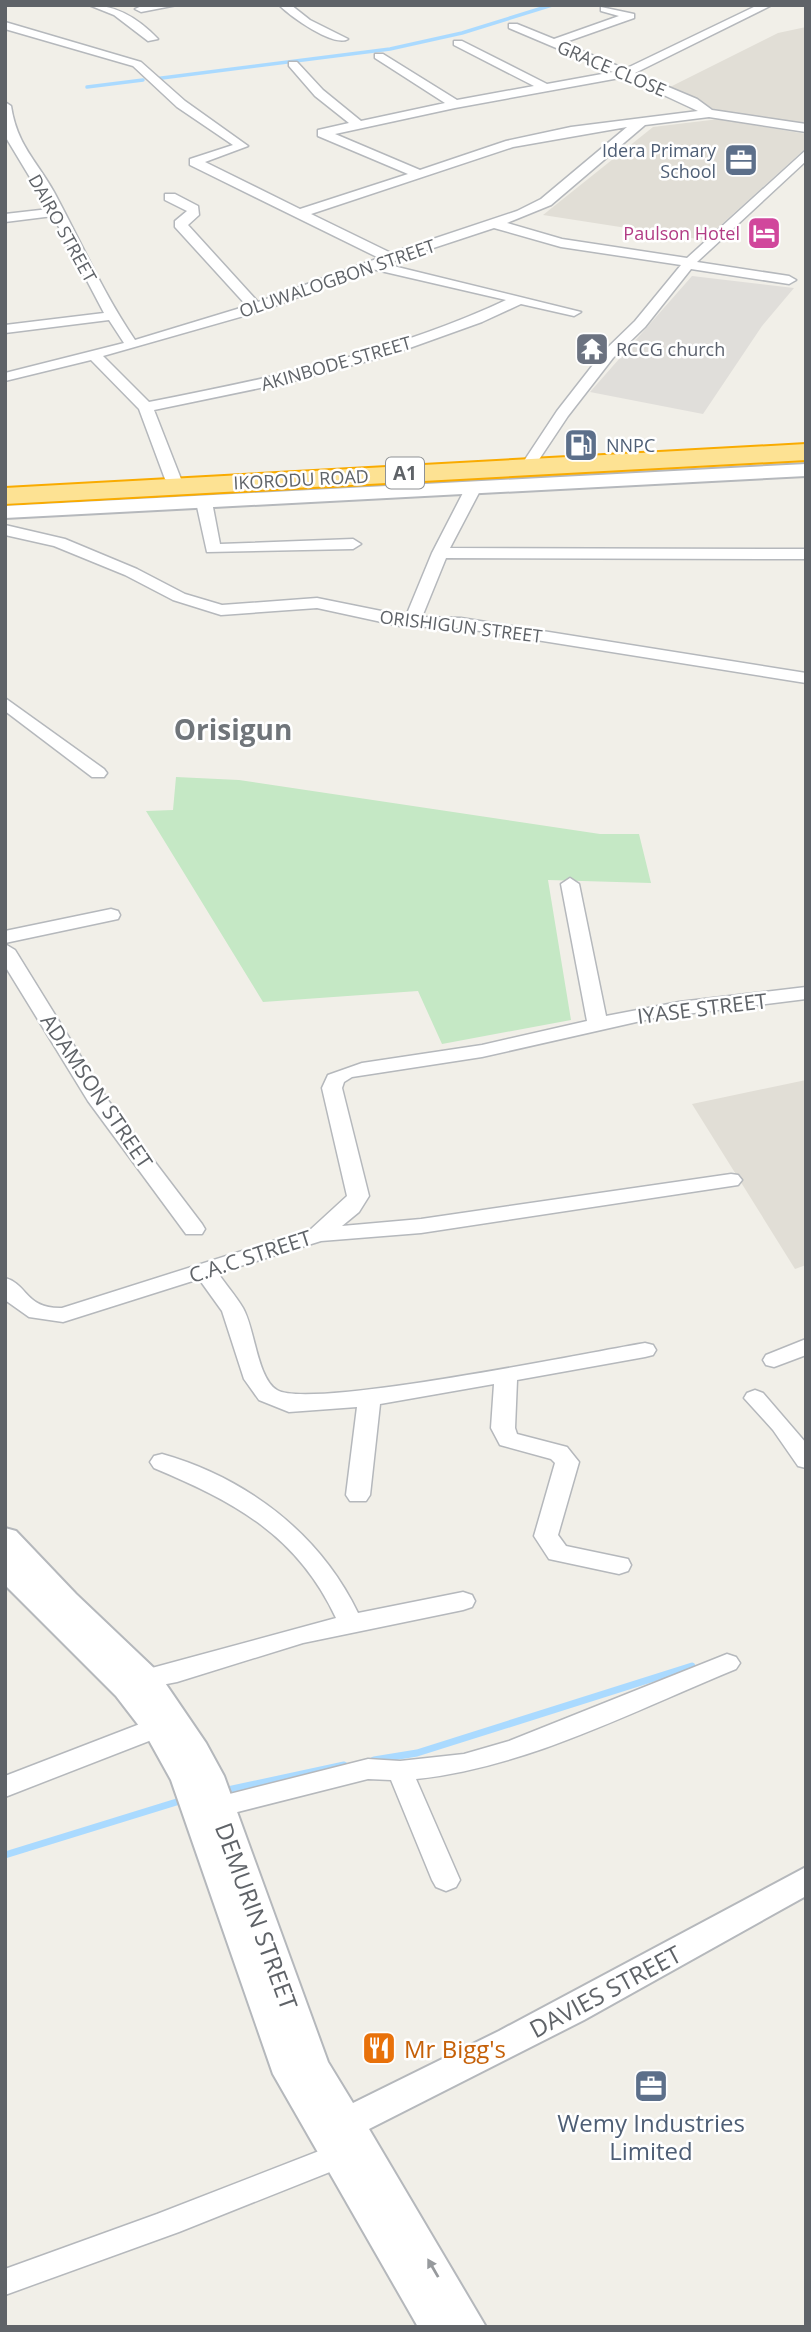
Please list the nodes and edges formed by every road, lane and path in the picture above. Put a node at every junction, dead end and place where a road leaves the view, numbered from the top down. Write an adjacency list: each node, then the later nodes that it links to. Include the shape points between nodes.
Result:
1 (93, 5): 7 (street)
2 (172, 5): 5 (street)
3 (284, 5): 11 (street, via 306,22)
4 (767, 5): 18 (street)
5 (139, 7): 7 (street)
6 (605, 9): 14 (street, via 636,13)
7 (118, 13): 10 (street)
8 (5, 25): 16 (street)
9 (513, 26): 14 (street, GRACE CLOSE)
10 (152, 38)
11 (342, 39)
12 (168, 42): 16 (street)
13 (458, 43): 19 (street)
14 (553, 43): 18 (street, GRACE CLOSE)
15 (379, 56): 20 (street)
16 (137, 64): 33 (street, via 181,104 242,146 194,162)
17 (293, 64): 25 (street, via 318,93)
18 (624, 74): 19 (street); 22 (street, GRACE CLOSE)
19 (546, 88): 20 (street)
20 (455, 104): 25 (street)
21 (5, 106): 23 (street, DAIRO STREET)
22 (709, 113): 24 (street); 26 (street)
23 (6, 116): 28 (street, DAIRO STREET, via 10,140)
24 (642, 122): 30 (street, via 510,144); 35 (street, OLUWALOGBON STREET, via 546,202)
25 (358, 124): 30 (street, via 322,133)
26 (806, 128)
27 (806, 154): 37 (street)
28 (24, 160): 29 (street); 32 (street, DAIRO STREET)
29 (5, 162)
30 (417, 173): 33 (street)
31 (170, 197): 41 (street, via 193,209 193,215 180,224)
32 (56, 212): 34 (street); 43 (street, DAIRO STREET)
33 (301, 213): 36 (street)
34 (5, 218)
35 (495, 224): 36 (street, OLUWALOGBON STREET); 37 (street, via 561,243)
36 (390, 258): 38 (street, OLUWALOGBON STREET)
37 (689, 264): 39 (street); 50 (street, via 608,355)
38 (370, 265): 40 (street); 41 (street, OLUWALOGBON STREET)
39 (789, 280)
40 (520, 299): 42 (street); 48 (street, AKINBODE STREET, via 463,324 266,384)
41 (256, 308): 45 (street, OLUWALOGBON STREET)
42 (574, 312)
43 (111, 316): 44 (street); 45 (street, DAIRO STREET)
44 (5, 329)
45 (132, 345): 46 (street, OLUWALOGBON STREET)
46 (94, 355): 47 (street, OLUWALOGBON STREET); 48 (street)
47 (5, 377)
48 (146, 407): 53 (street)
49 (806, 449): 50 (street, IKORODU ROAD); 56 (highway, IKORODU ROAD / A1)
50 (531, 461): 53 (street, IKORODU ROAD)
51 (806, 462): 58 (highway, IKORODU ROAD / A1)
52 (806, 470): 54 (street, IKORODU ROAD)
53 (173, 479): 55 (street, IKORODU ROAD)
54 (474, 487): 57 (street, IKORODU ROAD); 62 (street)
55 (5, 490)
56 (5, 496)
57 (204, 502): 59 (street, IKORODU ROAD); 61 (street, via 213,548)
58 (5, 504)
59 (5, 512)
60 (5, 530): 64 (street, ORISHIGUN STREET, via 97,556 202,606 236,611 306,602)
61 (353, 544)
62 (440, 554): 63 (street); 64 (street)
63 (806, 554)
64 (412, 622): 65 (street, ORISHIGUN STREET, via 481,626)
65 (806, 678)
66 (5, 702): 67 (street)
67 (98, 773)
68 (570, 884): 73 (street)
69 (111, 915): 70 (street)
70 (5, 937)
71 (5, 950): 75 (street, ADAMSON STREET, via 98,1101)
72 (806, 993): 73 (street, IYASE STREET)
73 (597, 1022): 76 (street, C.A.C STREET, via 533,1041 354,1070 335,1079 332,1088 358,1196)
74 (731, 1180): 76 (street, via 421,1226)
75 (194, 1229)
76 (318, 1234): 77 (street, C.A.C STREET)
77 (204, 1270): 78 (street, C.A.C STREET, via 106,1304 50,1316 24,1307); 83 (street, via 233,1310 255,1379 267,1395 289,1404)
78 (5, 1285)
79 (806, 1346): 81 (street)
80 (645, 1350): 82 (street)
81 (774, 1360)
82 (506, 1376): 83 (street); 89 (street, via 503,1428 508,1439 559,1453 567,1462 546,1536 552,1548)
83 (369, 1398): 87 (street)
84 (755, 1398): 85 (street)
85 (806, 1460)
86 (162, 1462): 92 (street, via 233,1492 295,1540 330,1581)
87 (358, 1495)
88 (5, 1538): 94 (street, DEMURIN STREET)
89 (619, 1565)
90 (5, 1566): 95 (street, DEMURIN STREET, via 127,1688)
91 (463, 1601): 92 (street)
92 (351, 1624): 94 (street)
93 (727, 1663): 96 (street, via 517,1748 464,1764)
94 (146, 1679): 98 (street, DEMURIN STREET, via 195,1752)
95 (158, 1727): 97 (street); 98 (street, DEMURIN STREET)
96 (400, 1771): 98 (street, via 368,1769); 99 (street)
97 (5, 1787)
98 (203, 1796): 101 (street, DEMURIN STREET, via 291,2074)
99 (446, 1880)
100 (806, 1880): 101 (street, DAVIES STREET, via 438,2081)
101 (344, 2139): 102 (street, via 168,2223); 103 (street, DEMURIN STREET); 104 (street, DEMURIN STREET, one-way to 101)
102 (5, 2282)
103 (439, 2327)
104 (467, 2327)

